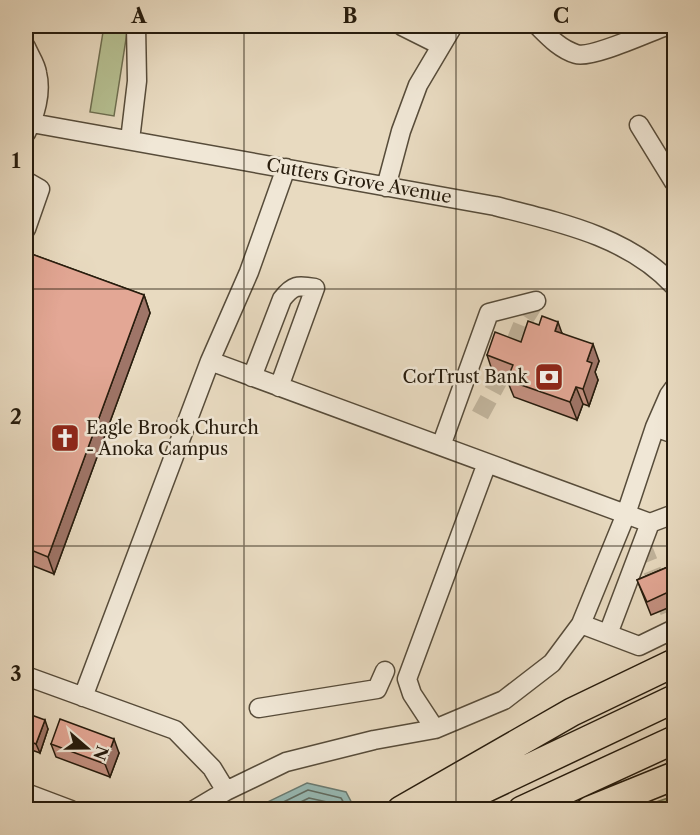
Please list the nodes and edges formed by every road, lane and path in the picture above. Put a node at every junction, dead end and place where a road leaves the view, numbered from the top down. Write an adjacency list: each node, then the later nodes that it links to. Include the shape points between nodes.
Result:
1 (136, 26): 11 (street, via 137,81)
2 (402, 26): 7 (street)
3 (453, 26): 7 (street)
4 (538, 26): 5 (street, via 554,43 578,55 603,50)
5 (666, 26): 6 (street)
6 (675, 38)
7 (440, 45): 15 (street, via 418,85 400,131)
8 (26, 47): 10 (street, via 37,72 39,93)
9 (639, 124): 14 (street)
10 (27, 126): 11 (street, Cutters Grove Avenue)
11 (130, 140): 12 (street, Cutters Grove Avenue)
12 (286, 168): 15 (street, Cutters Grove Avenue); 19 (street, via 249,272)
13 (26, 181): 16 (street, via 40,189)
14 (675, 182)
15 (386, 187): 17 (street, Cutters Grove Avenue, via 546,219 623,247)
16 (26, 229)
17 (672, 280)
18 (536, 302): 25 (street, via 489,313)
19 (210, 362): 20 (street); 36 (street)
20 (252, 377): 21 (street); 21 (street, via 282,299 299,285 315,288)
21 (279, 387): 25 (street)
22 (675, 388): 23 (street)
23 (655, 427): 24 (street); 27 (street)
24 (675, 434)
25 (441, 446): 26 (street)
26 (487, 463): 27 (street); 39 (street, via 407,679)
27 (626, 514): 29 (street); 30 (street)
28 (675, 514): 29 (street)
29 (650, 524): 32 (street)
30 (581, 624): 32 (street); 39 (street, via 552,663 504,700)
31 (675, 629): 32 (street, via 639,646)
32 (608, 634)
33 (675, 663): 46 (highway, via 572,712)
34 (385, 671): 38 (street, via 377,689)
35 (26, 676): 36 (street)
36 (83, 697): 42 (street, via 175,730 212,768)
37 (675, 699): 47 (highway)
38 (260, 708)
39 (435, 729): 42 (street, via 286,762)
40 (675, 740): 48 (highway)
41 (675, 776): 49 (highway)
42 (226, 791): 45 (street)
43 (26, 793): 44 (street)
44 (59, 808)
45 (194, 810)
46 (401, 810)
47 (440, 810)
48 (522, 810)
49 (590, 810)

